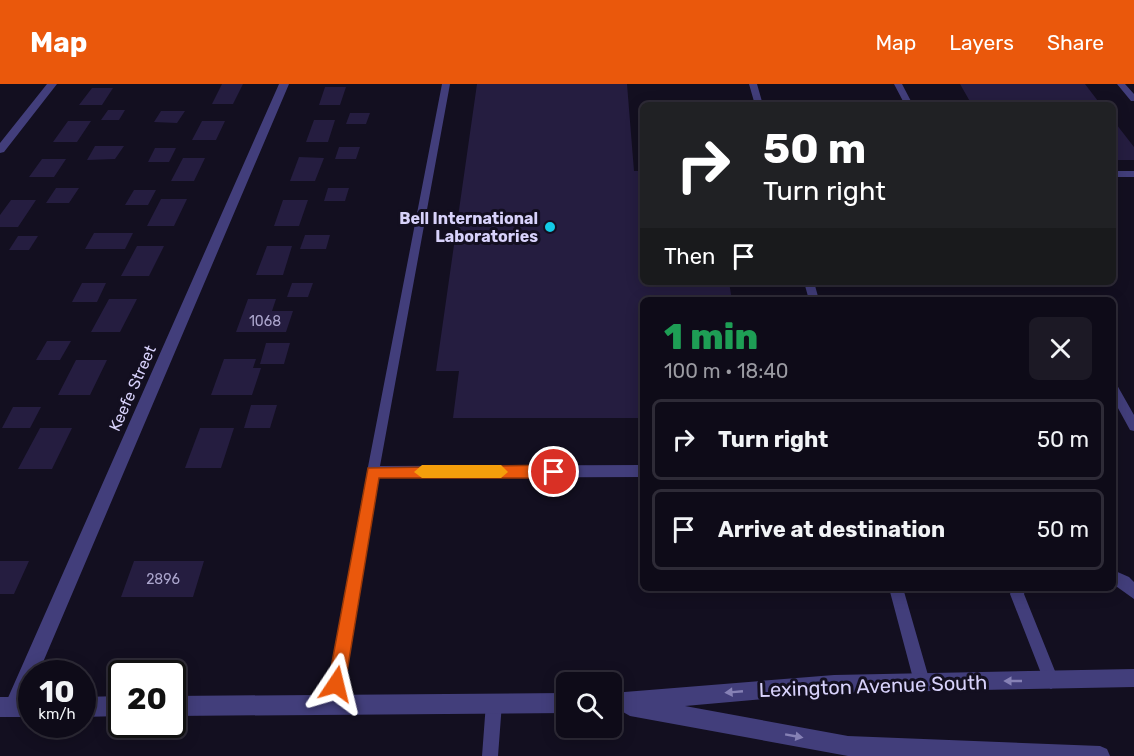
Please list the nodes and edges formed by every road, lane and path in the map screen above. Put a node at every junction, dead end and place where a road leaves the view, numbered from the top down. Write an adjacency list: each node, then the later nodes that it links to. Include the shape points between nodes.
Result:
1 (52, 84): 10 (street)
2 (284, 84): 30 (street, Keefe Street)
3 (446, 84): 16 (lane)
4 (753, 84): 8 (lane)
5 (898, 84): 9 (lane)
6 (1121, 84): 7 (lane)
7 (1134, 99)
8 (758, 102)
9 (907, 102)
10 (0, 150)
11 (1116, 174): 12 (lane)
12 (1134, 174)
13 (1116, 393): 14 (lane)
14 (1134, 426)
15 (640, 471): 16 (lane)
16 (373, 472): 27 (lane)
17 (1116, 578): 20 (lane)
18 (897, 591): 23 (lane)
19 (1018, 591): 22 (lane)
20 (1134, 591)
21 (1134, 678): 22 (street, Lexington Avenue South)
22 (1051, 681): 23 (street, Lexington Avenue South, one-way to 23)
23 (922, 682): 24 (street, Lexington Avenue South, one-way to 24, via 834,684)
24 (622, 702)
25 (494, 703): 26 (street); 27 (street); 32 (lane)
26 (556, 703)
27 (333, 704): 29 (street)
28 (622, 705): 31 (street, Lexington Avenue South, one-way to 31, via 848,746)
29 (186, 706)
30 (15, 707)
31 (908, 753): 33 (street, Lexington Avenue South)
32 (489, 756)
33 (1100, 756)

